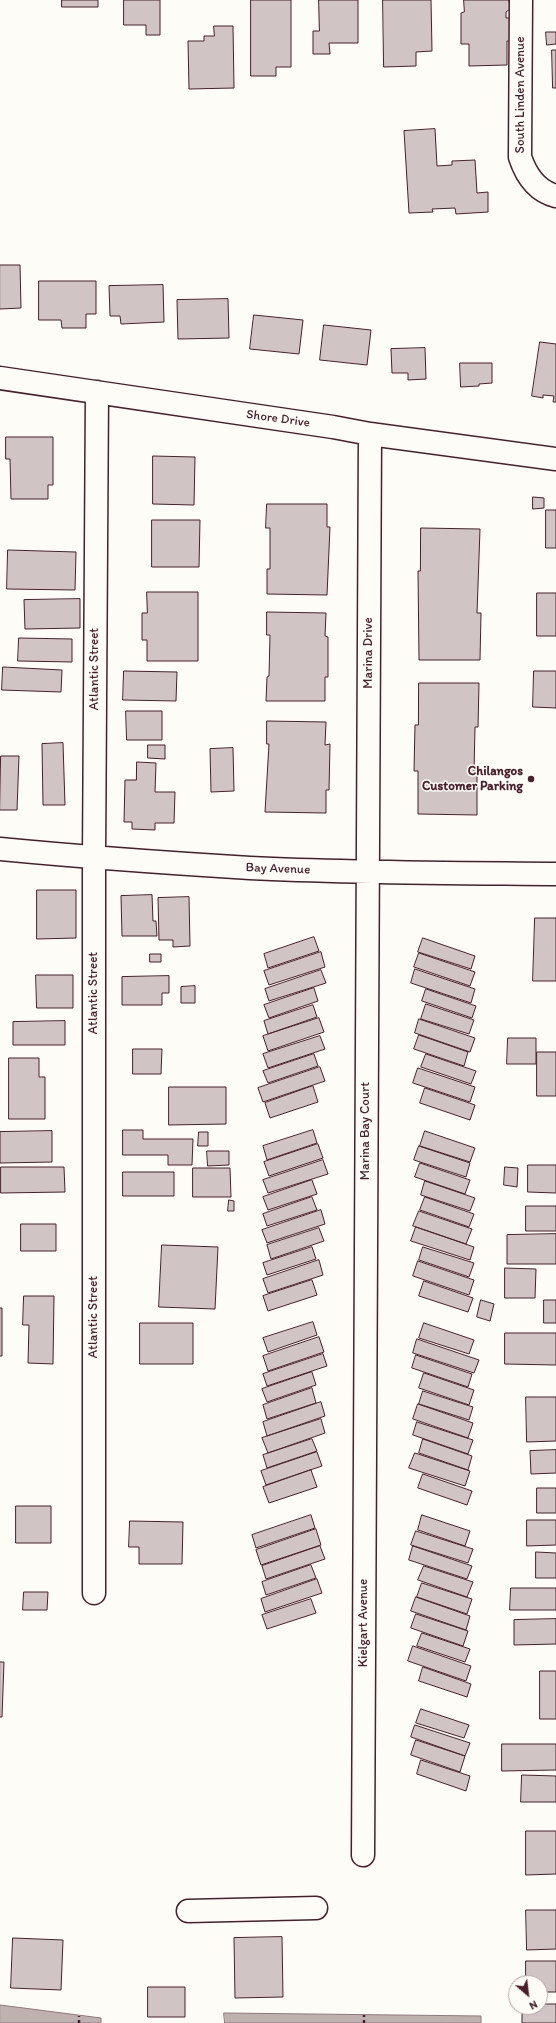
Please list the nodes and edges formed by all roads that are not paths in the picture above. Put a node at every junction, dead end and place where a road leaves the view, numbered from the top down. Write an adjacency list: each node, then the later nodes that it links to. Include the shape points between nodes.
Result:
1 (521, 0): 2 (street, South Linden Avenue, via 521,92 518,122 520,157 525,173 534,184 548,194)
2 (556, 196)
3 (0, 378): 4 (street, Shore Drive)
4 (97, 392): 5 (street, Shore Drive); 8 (street, Atlantic Street)
5 (370, 434): 6 (street, Shore Drive); 9 (street, Marina Drive)
6 (556, 459)
7 (0, 849): 8 (street, Bay Avenue)
8 (94, 858): 9 (street, Bay Avenue); 12 (street, Atlantic Street)
9 (367, 872): 10 (street, Bay Avenue); 11 (street, Marina Bay Court)
10 (556, 874)
11 (365, 1391): 13 (street, Kielgart Avenue)
12 (94, 1593)
13 (364, 1855)
14 (316, 1908): 15 (street)
15 (188, 1911)

